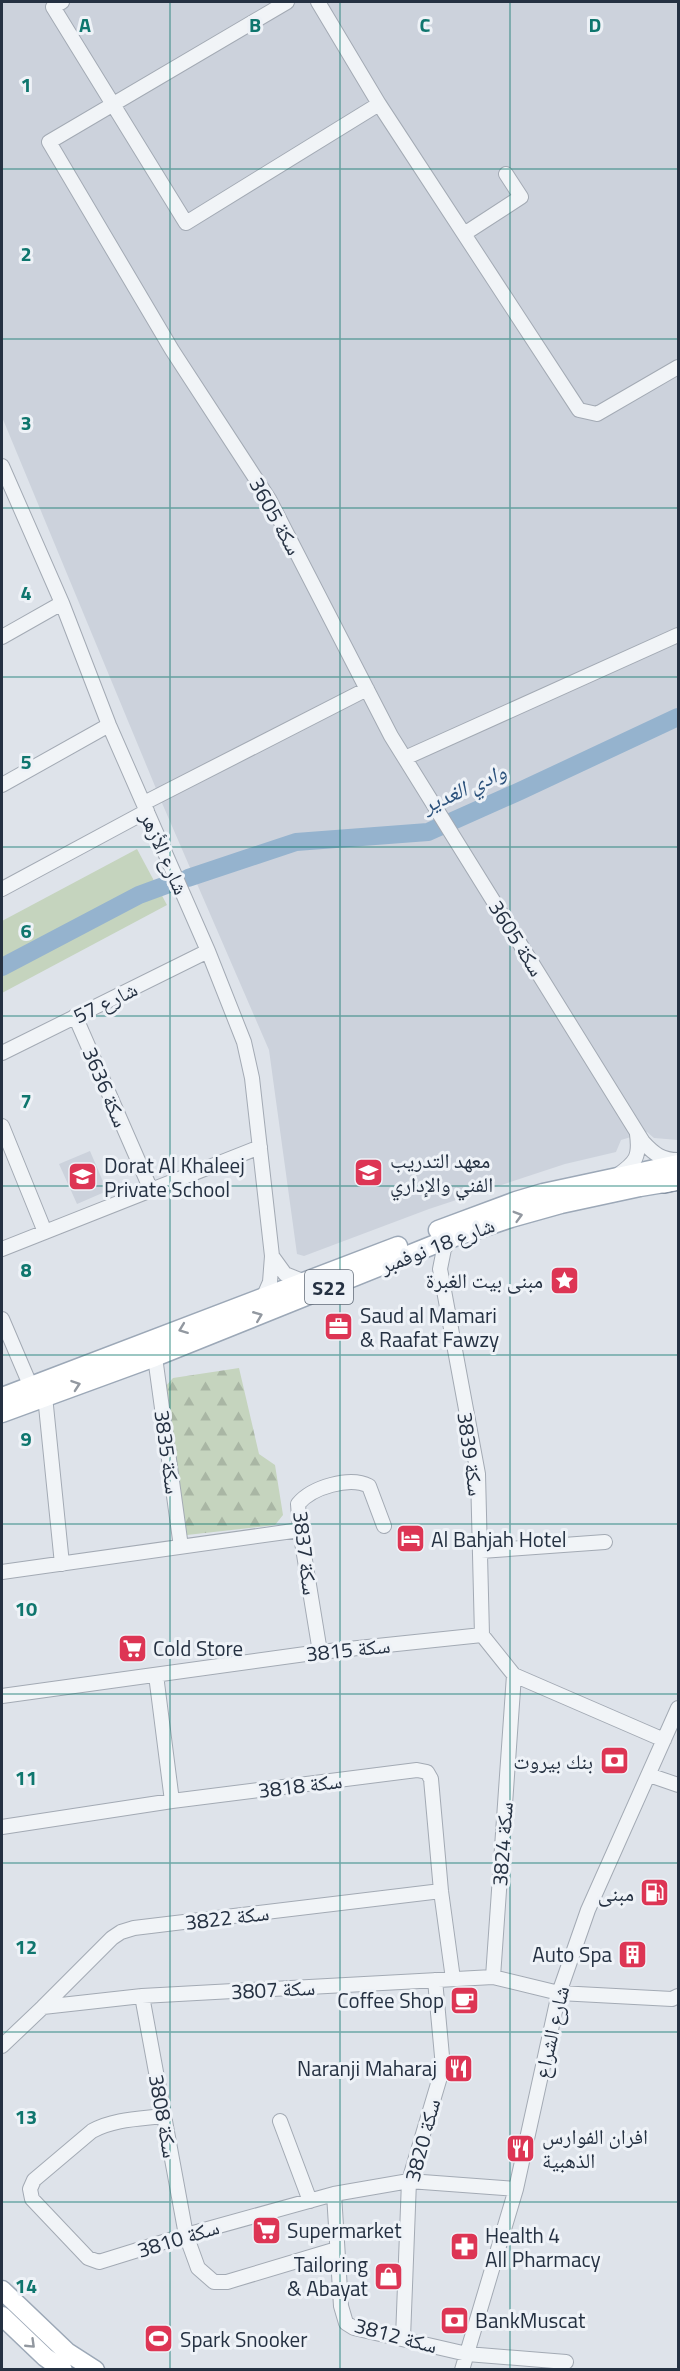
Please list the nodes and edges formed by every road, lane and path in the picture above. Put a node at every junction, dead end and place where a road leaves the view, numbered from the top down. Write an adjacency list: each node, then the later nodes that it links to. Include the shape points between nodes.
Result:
1 (62, 2): 5 (street, via 53,7)
2 (287, 2): 5 (street, سكة 3605)
3 (318, 2): 4 (street)
4 (379, 104): 5 (street, via 186,223); 7 (street)
5 (114, 105): 13 (street, سكة 3605, via 50,142 172,350 269,499)
6 (506, 174): 7 (street, via 521,197)
7 (464, 234): 8 (street, via 579,410 597,414)
8 (678, 367)
9 (2, 466): 10 (street, شارع الأزهر)
10 (62, 603): 12 (street); 14 (street, شارع الأزهر)
11 (678, 635): 15 (street)
12 (2, 637)
13 (367, 689): 15 (street, سكة 3605); 17 (street)
14 (109, 725): 16 (street); 17 (street, شارع الأزهر)
15 (405, 758): 23 (street, سكة 3605)
16 (2, 785)
17 (146, 807): 18 (street); 19 (street, شارع الأزهر)
18 (2, 889)
19 (208, 951): 20 (street, شارع 57); 24 (street, شارع الأزهر, via 244,1042)
20 (75, 1016): 21 (street, شارع 57); 28 (street, سكة 3636)
21 (2, 1053)
22 (2, 1126): 29 (street)
23 (636, 1132): 25 (street, سكة 3605, via 658,1156); 26 (street, via 636,1159)
24 (260, 1147): 28 (street); 33 (street, شارع الأزهر)
25 (678, 1162): 26 (main road, شارع 18 نوفمبر / S22)
26 (614, 1179): 35 (main road, شارع 18 نوفمبر / S22, via 516,1201)
27 (674, 1181): 30 (main road, شارع 18 نوفمبر / S22, one-way to 27, via 561,1204)
28 (151, 1190): 29 (street)
29 (45, 1232): 31 (street)
30 (452, 1238): 32 (main road, شارع 18 نوفمبر / S22); 34 (street, سكة 3839, via 442,1256)
31 (2, 1249)
32 (416, 1252): 34 (street, via 428,1259); 38 (main road, شارع 18 نوفمبر / S22, one-way to 32)
33 (272, 1256): 35 (street, via 285,1274); 36 (street, شارع الأزهر, via 270,1282)
34 (440, 1276): 46 (street, سكة 3839, via 478,1474)
35 (305, 1282): 36 (main road, شارع 18 نوفمبر / S22)
36 (263, 1298): 39 (main road, شارع 18 نوفمبر / S22, one-way to 39)
37 (2, 1320): 39 (street)
38 (155, 1357): 39 (main road, شارع 18 نوفمبر / S22, one-way to 38); 45 (street, سكة 3835)
39 (38, 1391): 40 (main road, شارع 18 نوفمبر / S22); 41 (main road, شارع 18 نوفمبر / S22); 47 (street)
40 (2, 1397)
41 (2, 1413)
42 (384, 1526): 43 (street, سكة 3837, via 369,1486 359,1481 316,1488 304,1496 298,1504)
43 (300, 1530): 45 (street); 50 (street, سكة 3837)
44 (605, 1542): 46 (street)
45 (181, 1547): 47 (street)
46 (481, 1551): 49 (street, سكة 3839)
47 (62, 1564): 48 (street)
48 (2, 1572)
49 (482, 1635): 50 (street, سكة 3815); 52 (street)
50 (320, 1652): 51 (street, سكة 3815)
51 (156, 1675): 53 (street, سكة 3815); 58 (street)
52 (514, 1675): 55 (street); 61 (street, سكة 3824)
53 (2, 1696)
54 (678, 1708): 55 (street, شارع الشراع)
55 (664, 1740): 56 (street, شارع الشراع)
56 (649, 1774): 57 (street); 64 (street, شارع الشراع, via 588,1910)
57 (678, 1785)
58 (172, 1801): 59 (street, سكة 3818); 60 (street, سكة 3818, via 417,1770 427,1772 431,1779)
59 (2, 1827)
60 (441, 1891): 62 (street); 67 (street, سكة 3822, via 134,1928 112,1938)
61 (493, 1977): 62 (street, سكة 3807); 64 (street, سكة 3807)
62 (453, 1979): 63 (street, سكة 3807)
63 (435, 1980): 65 (street, سكة 3807); 71 (street, سكة 3820, via 443,2067)
64 (559, 1993): 66 (street, سكة 3807, via 672,1999); 72 (street, شارع الشراع)
65 (142, 1996): 67 (street, سكة 3807); 69 (street, سكة 3808)
66 (678, 1996)
67 (43, 2007): 68 (street)
68 (2, 2046)
69 (164, 2116): 75 (street, سكة 3808); 75 (street, سكة 3810, via 114,2122 92,2131 34,2180 30,2189 32,2199 87,2258 99,2262)
70 (280, 2121): 74 (street)
71 (409, 2181): 72 (street, سكة 3810); 73 (street, سكة 3810); 80 (street, سكة 3820)
72 (516, 2189): 82 (street, شارع الشراع)
73 (334, 2194): 74 (street, سكة 3810); 76 (street, سكة 3812)
74 (310, 2201): 75 (street, سكة 3810)
75 (186, 2235): 76 (street, سكة 3808, via 198,2268 214,2282 226,2282)
76 (337, 2250): 80 (street, سكة 3812, via 346,2323)
77 (2, 2290): 81 (main road)
78 (2, 2316): 84 (main road, one-way to 84)
79 (48, 2318): 81 (main road)
80 (403, 2338): 82 (street, سكة 3812)
81 (55, 2341): 85 (main road)
82 (467, 2354): 83 (street, سكة 3812); 86 (street, شارع الشراع)
83 (566, 2362)
84 (63, 2370)
85 (95, 2370)
86 (462, 2370)

